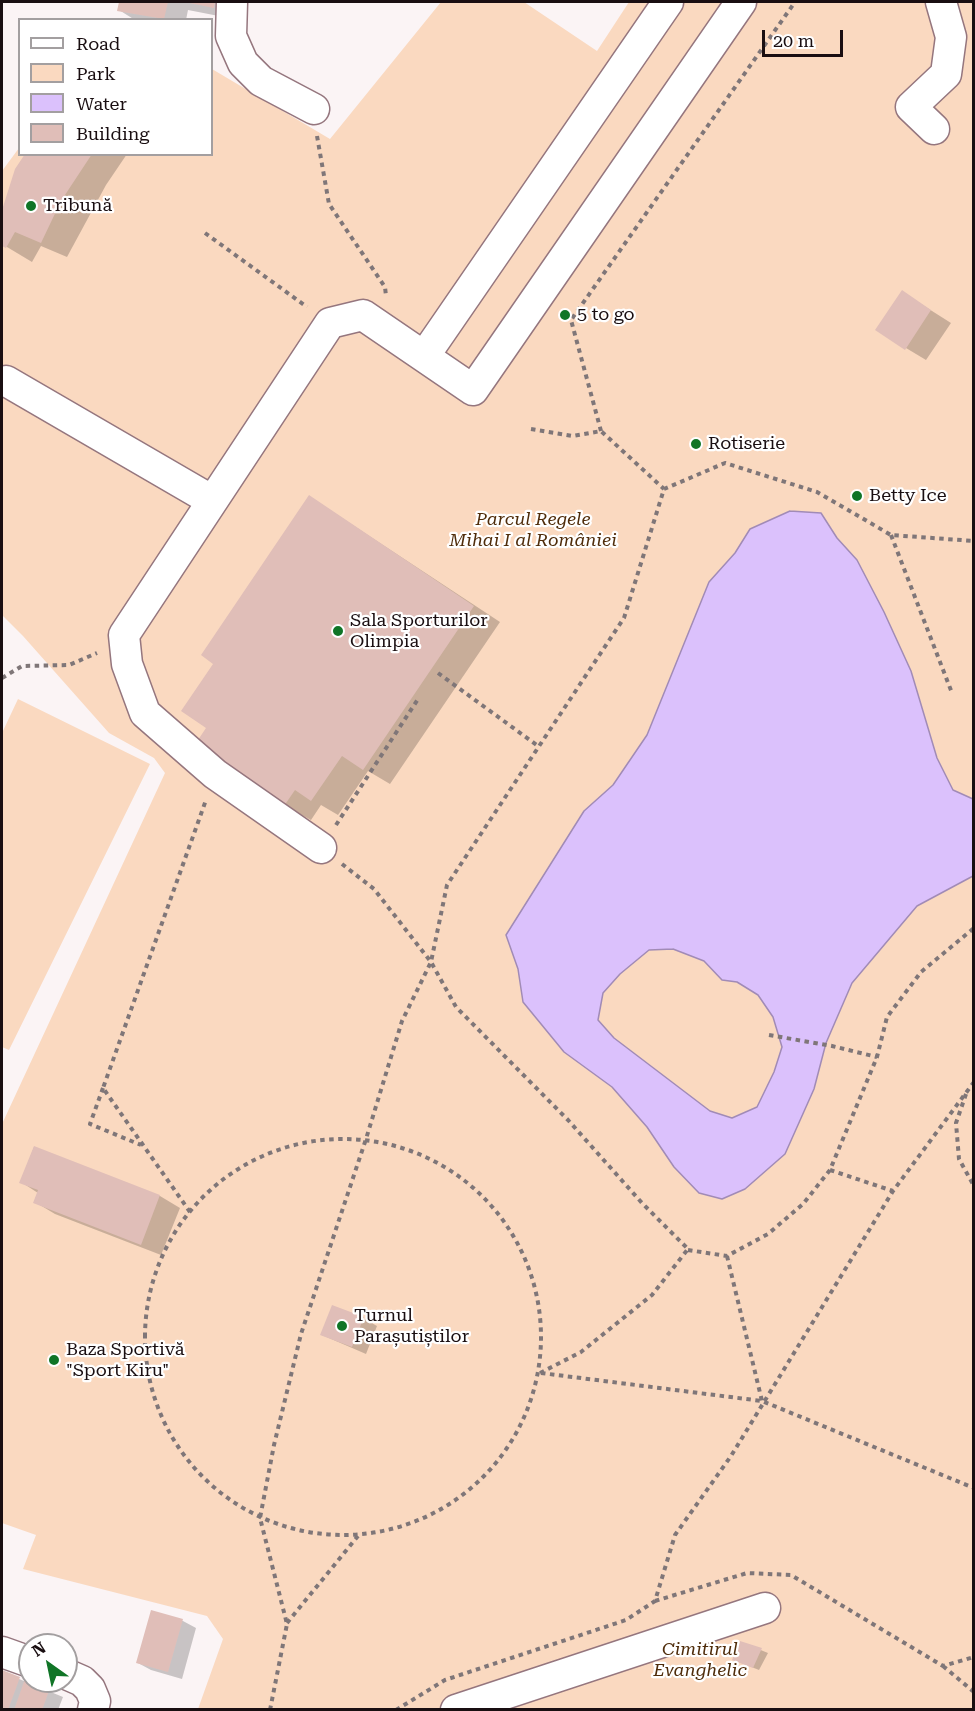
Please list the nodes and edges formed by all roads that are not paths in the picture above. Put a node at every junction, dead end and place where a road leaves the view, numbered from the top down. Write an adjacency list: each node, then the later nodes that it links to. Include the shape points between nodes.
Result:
1 (232, 2): 5 (street, via 231,36 243,63 261,81)
2 (669, 2): 7 (street)
3 (741, 2): 7 (street, via 473,390)
4 (941, 2): 6 (street, via 951,37 946,74 911,107)
5 (314, 109)
6 (934, 129)
7 (425, 355): 9 (street, via 363,315 330,323)
8 (6, 381): 9 (street)
9 (211, 500): 10 (street, via 124,635 127,664 145,713 215,774)
10 (321, 848)
11 (765, 1608): 16 (street)
12 (2, 1653): 13 (street)
13 (18, 1658)
14 (78, 1679): 15 (street, via 90,1689 95,1701)
15 (93, 1710)
16 (456, 1710)

